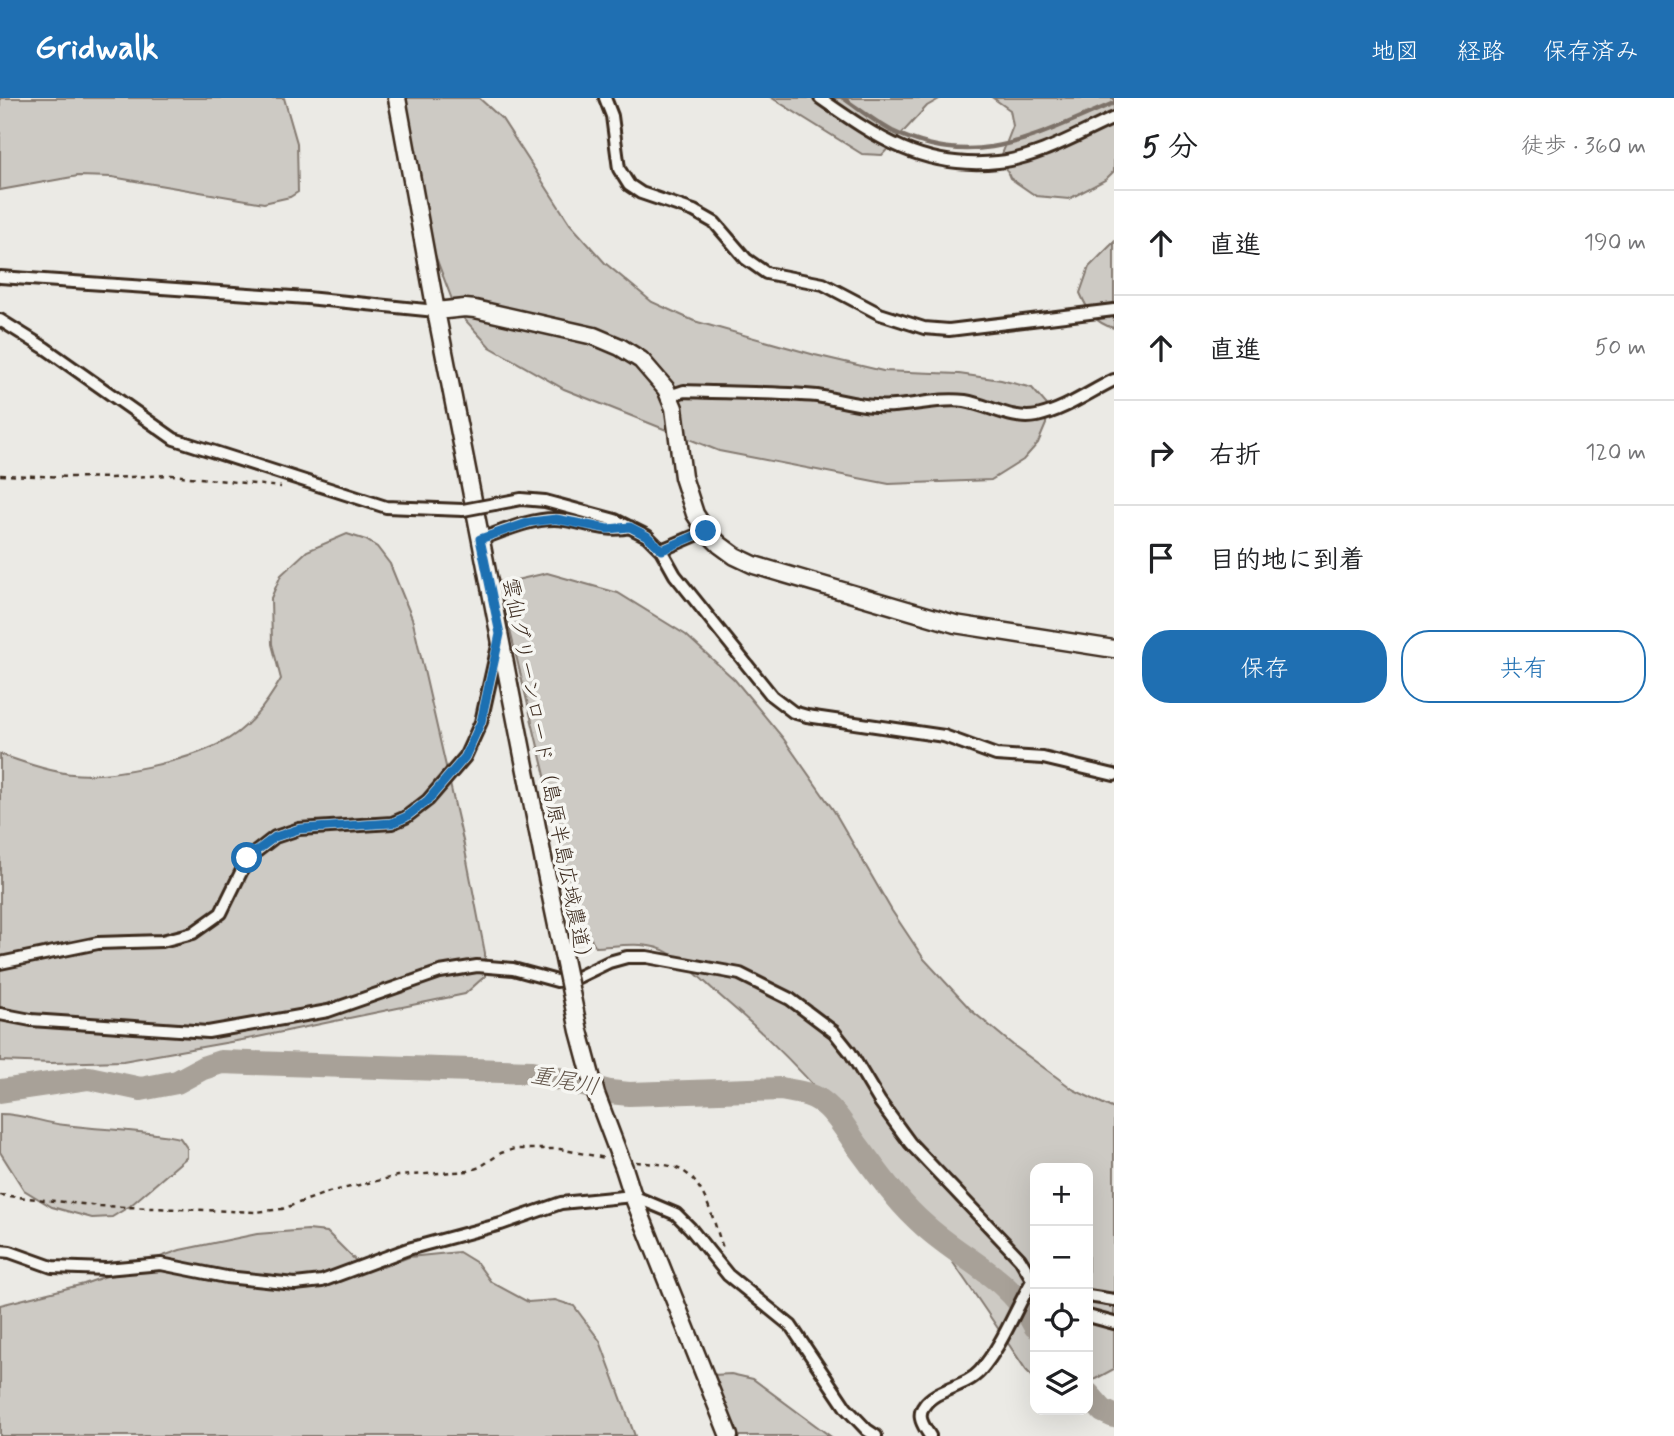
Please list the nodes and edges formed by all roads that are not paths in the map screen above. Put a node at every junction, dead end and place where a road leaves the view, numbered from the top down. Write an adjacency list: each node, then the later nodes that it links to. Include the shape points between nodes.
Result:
1 (605, 98): 6 (street, via 619,169 629,185 715,223 746,259 766,273 823,284 880,314 924,328 949,330)
2 (820, 98): 4 (street, via 870,133 908,152 963,162 999,162)
3 (398, 106): 7 (street, 雲仙グリーンロード（島原半島広域農道）)
4 (1114, 118)
5 (0, 277): 7 (street)
6 (1114, 310)
7 (436, 312): 10 (street, via 465,307 594,336 641,360); 13 (street, 雲仙グリーンロード（島原半島広域農道）)
8 (0, 320): 11 (street, bridge, via 174,439 386,507 463,510 521,499)
9 (1114, 380): 10 (street, via 1066,406 1025,418 966,401 875,406 789,394 684,391)
10 (669, 396): 12 (street, via 687,495)
11 (630, 527): 13 (street, via 608,529 556,519 530,522); 14 (street)
12 (706, 531): 14 (street); 16 (street, via 754,565 898,608 995,632)
13 (480, 539): 15 (street, 雲仙グリーンロード（島原半島広域農道）)
14 (662, 550): 17 (street, via 675,575 764,686 793,712 944,736 996,755 1044,758)
15 (500, 634): 18 (street, via 481,722 465,757 428,800 406,817 392,823 299,829 275,837 247,858 221,912 193,933 162,941 98,943); 20 (street, 雲仙グリーンロード（島原半島広域農道）, bridge, via 579,1031)
16 (1114, 649)
17 (1114, 775)
18 (0, 963)
19 (0, 1014): 22 (street, via 208,1032 328,1011 440,972 477,966 513,969 556,981 627,957 647,957 740,974 790,999 834,1032 910,1143 1020,1259)
20 (633, 1196): 21 (street, via 561,1203 408,1249 321,1281 295,1284 161,1264 52,1267); 28 (street, 雲仙グリーンロード（島原半島広域農道）); 29 (street, via 676,1214 728,1275 791,1326 846,1408)
21 (0, 1251)
22 (1030, 1275)
23 (1030, 1287): 30 (street, via 978,1373 924,1405 921,1422)
24 (1093, 1297): 25 (street)
25 (1114, 1300)
26 (1093, 1317): 27 (street)
27 (1114, 1323)
28 (729, 1436)
29 (876, 1436)
30 (930, 1436)

